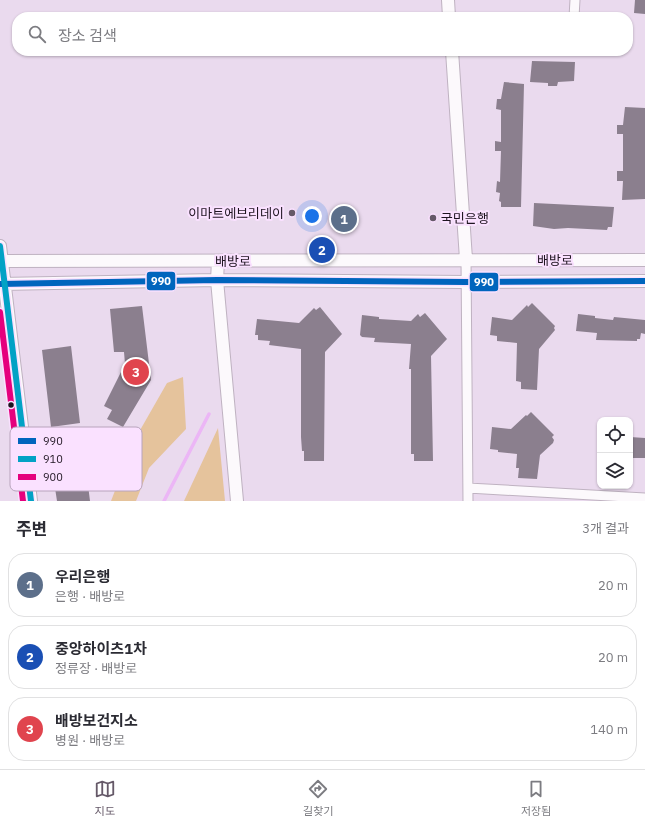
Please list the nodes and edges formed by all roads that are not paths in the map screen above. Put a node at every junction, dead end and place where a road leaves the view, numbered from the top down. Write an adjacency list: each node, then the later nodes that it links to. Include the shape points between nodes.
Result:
1 (448, 0): 3 (street)
2 (574, 0): 4 (street)
3 (449, 12)
4 (574, 12)
5 (452, 56): 7 (street)
6 (0, 246): 9 (street)
7 (466, 259): 8 (street, 배방로); 10 (street, 배방로); 13 (street)
8 (645, 260)
9 (1, 261): 10 (street, 배방로); 14 (street)
10 (218, 261): 11 (street)
11 (217, 280): 13 (street, 배방로); 14 (street, 배방로); 20 (street)
12 (645, 281): 13 (street, 배방로)
13 (466, 282): 16 (street)
14 (2, 284): 15 (street)
15 (21, 427)
16 (468, 488): 18 (street); 21 (street)
17 (30, 491): 19 (street)
18 (645, 498)
19 (31, 501)
20 (237, 501)
21 (468, 501)

